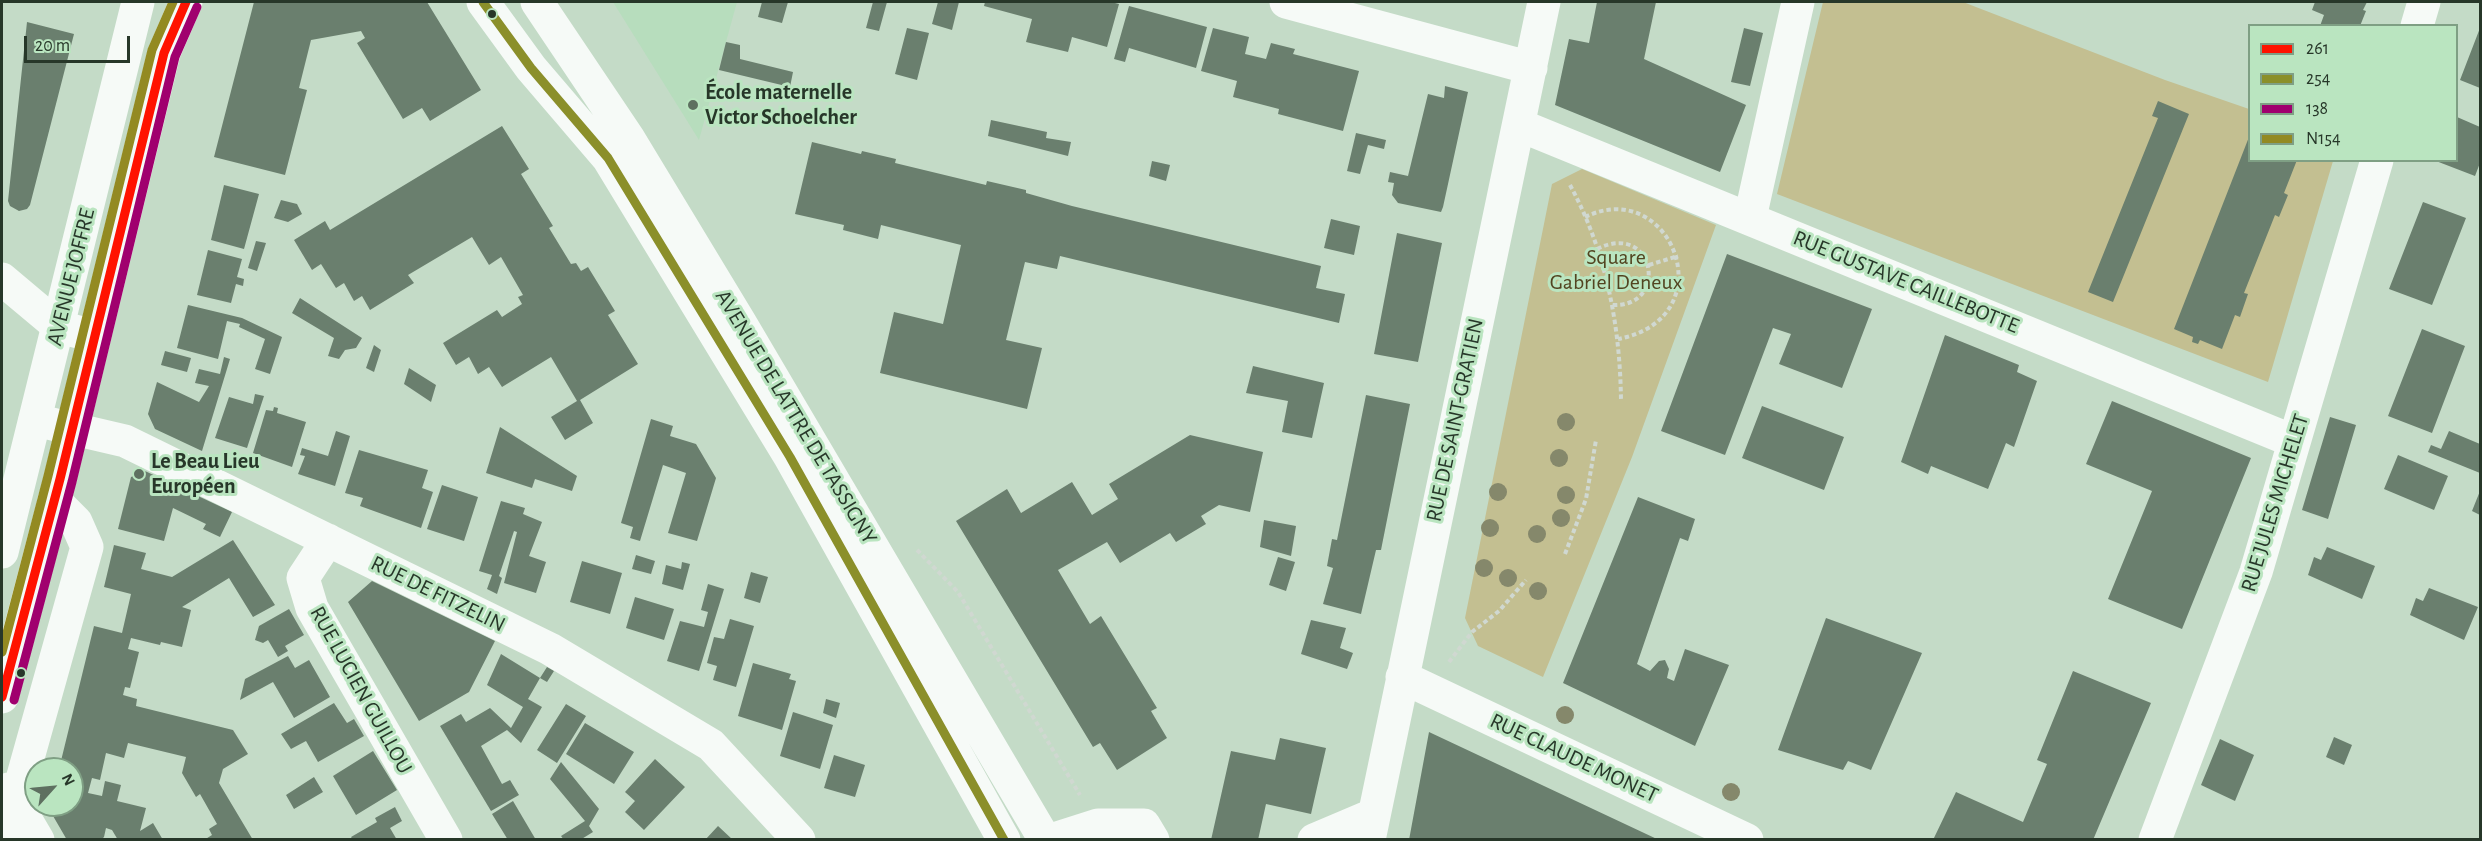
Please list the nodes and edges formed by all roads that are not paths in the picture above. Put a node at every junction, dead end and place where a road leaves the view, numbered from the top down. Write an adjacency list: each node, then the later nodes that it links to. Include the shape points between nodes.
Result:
1 (138, 2): 15 (street, AVENUE JOFFRE)
2 (186, 2): 16 (street, AVENUE JOFFRE, via 164,53)
3 (483, 2): 31 (street, AVENUE DE LATTRE DE TASSIGNY, via 531,68 608,158 790,457)
4 (537, 2): 32 (street, AVENUE DE LATTRE DE TASSIGNY, via 629,139 700,256)
5 (1286, 2): 10 (street)
6 (1544, 2): 10 (street, RUE DE SAINT-GRATIEN)
7 (1798, 2): 13 (street)
8 (2424, 2): 9 (street)
9 (2418, 24)
10 (1531, 68): 11 (street, RUE DE SAINT-GRATIEN)
11 (1519, 125): 13 (street, RUE GUSTAVE CAILLEBOTTE); 23 (street, RUE DE SAINT-GRATIEN)
12 (2376, 162): 19 (street, RUE JULES MICHELET)
13 (1750, 218): 19 (street, RUE GUSTAVE CAILLEBOTTE)
14 (2, 279): 15 (street)
15 (59, 327): 16 (street); 17 (street, AVENUE JOFFRE)
16 (94, 336): 18 (street, AVENUE JOFFRE)
17 (35, 420): 18 (street, RUE DE FITZELIN); 22 (street, AVENUE JOFFRE)
18 (71, 430): 20 (street, AVENUE JOFFRE); 21 (street, RUE DE FITZELIN, via 125,441)
19 (2293, 441): 37 (street, RUE JULES MICHELET, via 2256,572)
20 (54, 500): 24 (street, AVENUE JOFFRE); 25 (street, via 76,522 87,547)
21 (328, 540): 29 (street, RUE LUCIEN GUILLOU, via 303,578 312,608); 30 (street, RUE DE FITZELIN, via 550,649 711,745)
22 (2, 552)
23 (1402, 676): 26 (street, RUE DE SAINT-GRATIEN); 36 (street, RUE CLAUDE MONET)
24 (2, 697)
25 (8, 788): 27 (street); 28 (street)
26 (1371, 827): 35 (street)
27 (5, 840)
28 (38, 840)
29 (446, 840)
30 (799, 840)
31 (1004, 840)
32 (1045, 840)
33 (1051, 840): 34 (street, via 1098,825 1144,825)
34 (1153, 840)
35 (1314, 840)
36 (1747, 840)
37 (2155, 840)

